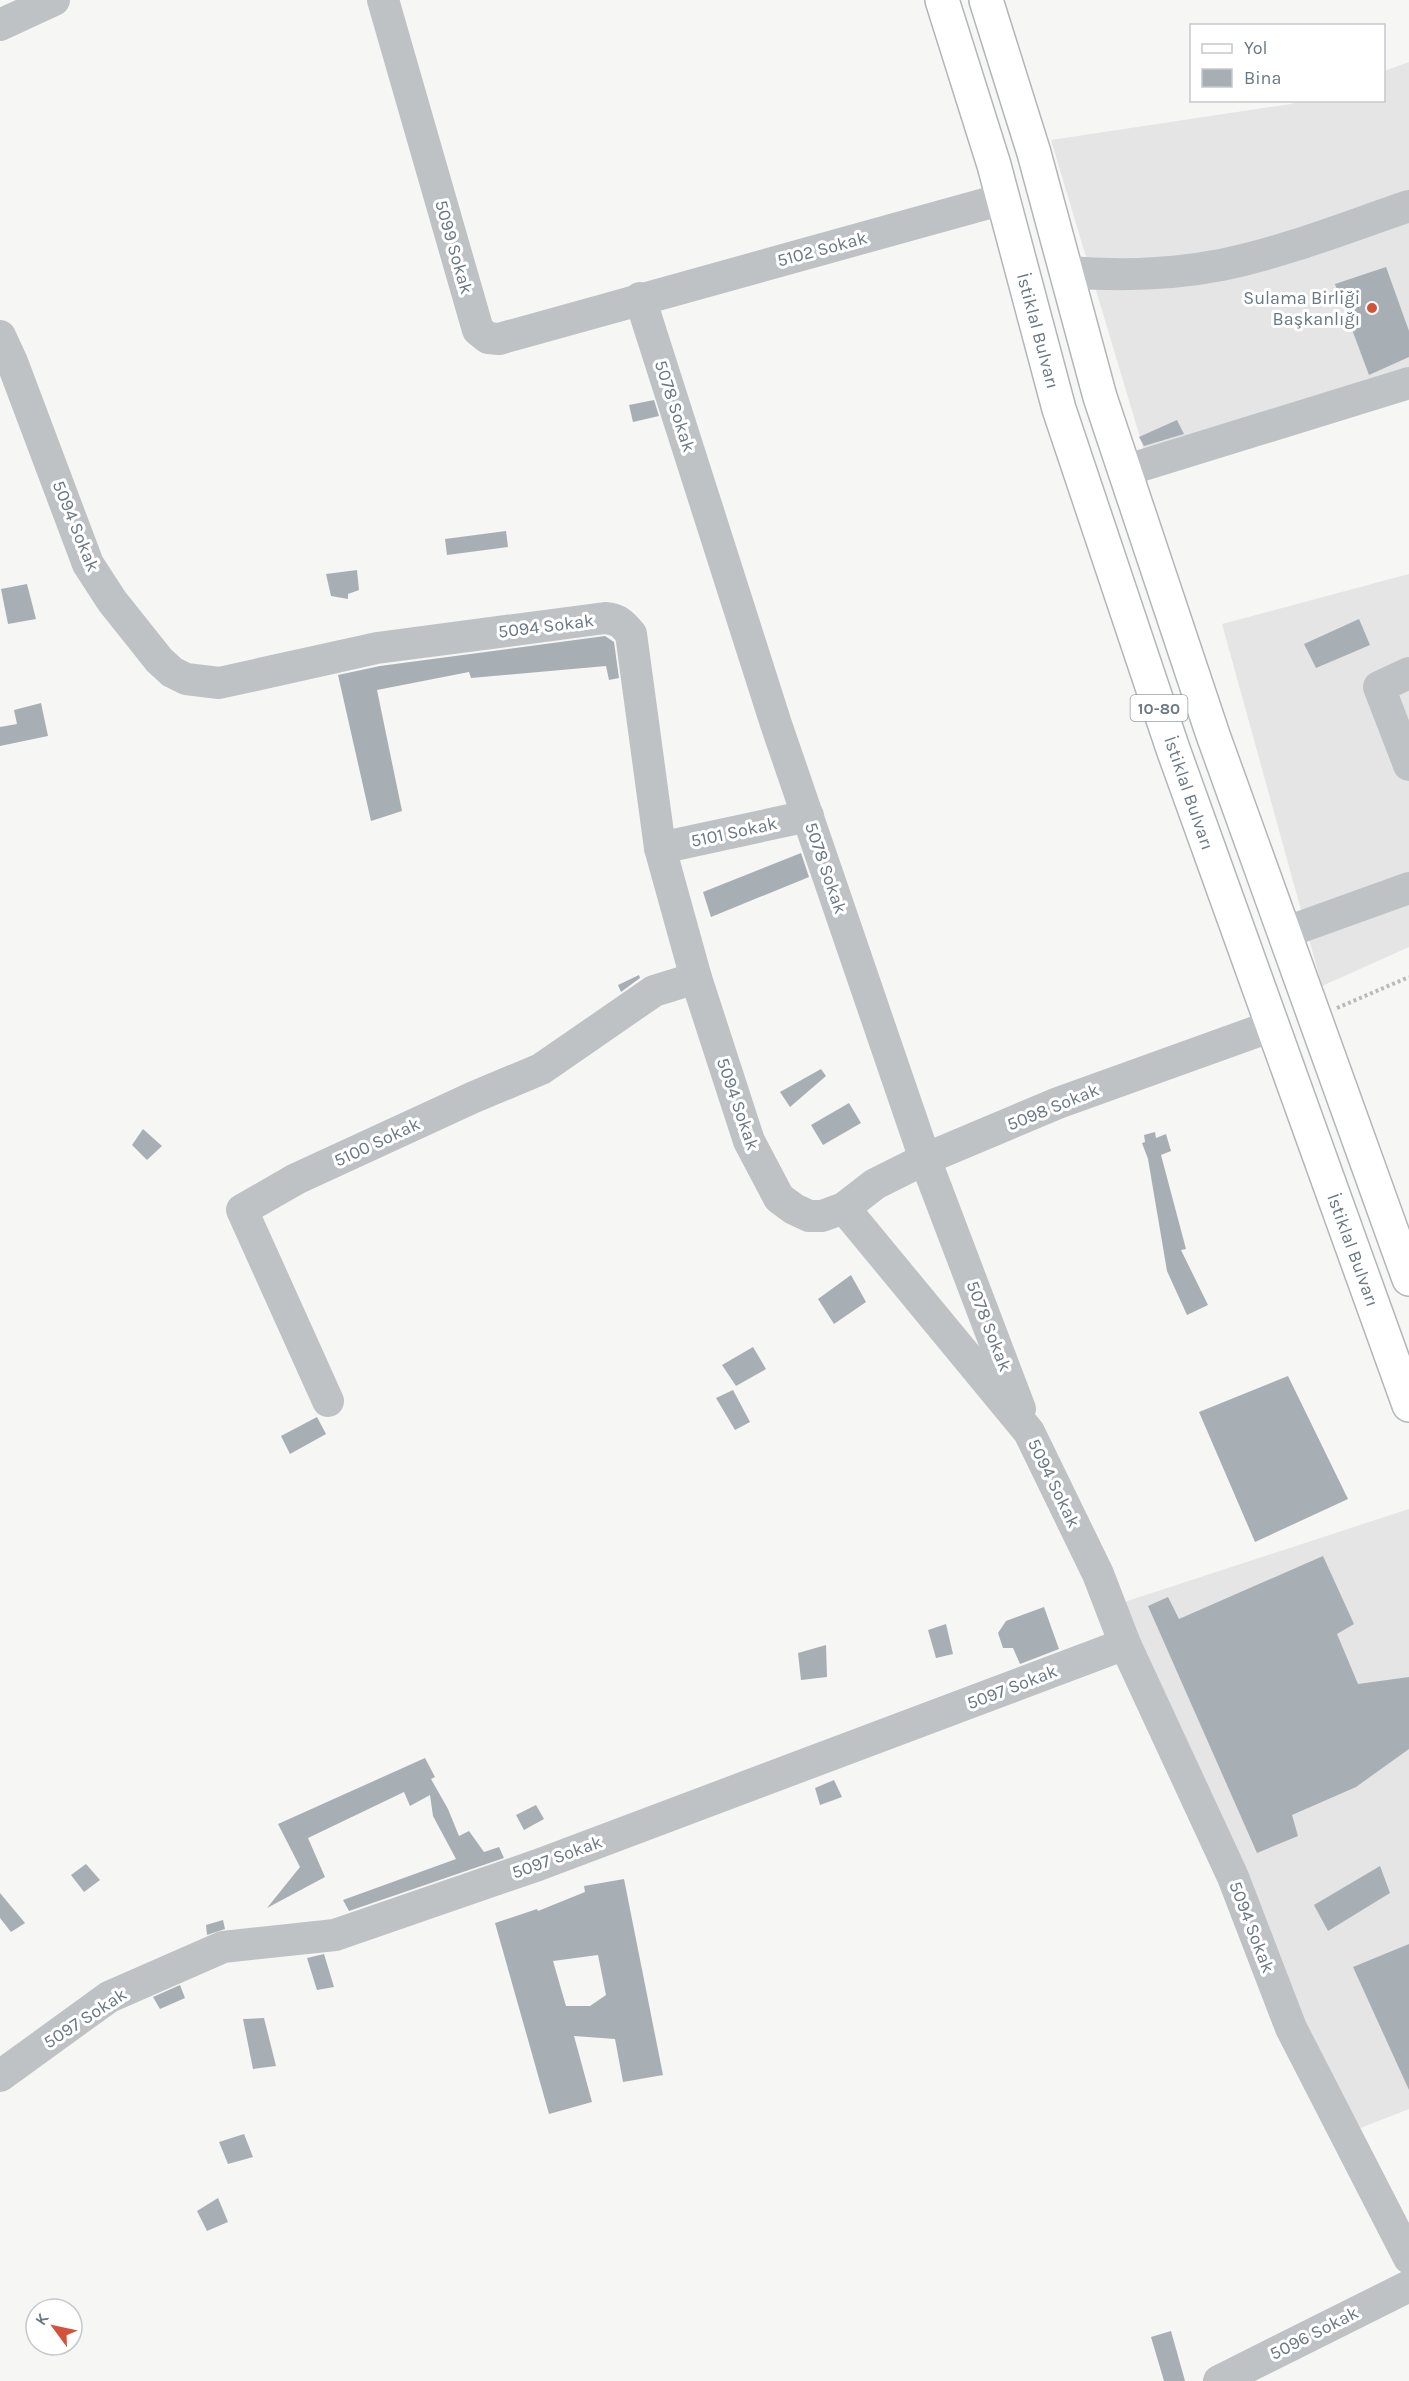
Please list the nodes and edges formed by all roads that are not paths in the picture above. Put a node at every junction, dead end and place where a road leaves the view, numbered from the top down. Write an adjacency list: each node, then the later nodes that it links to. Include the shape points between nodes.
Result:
1 (54, 0): 5 (street)
2 (383, 0): 9 (street, 5099 Sokak, via 478,330 488,338 499,339)
3 (942, 0): 6 (main road, İstiklal Bulvarı / 10-80)
4 (986, 0): 8 (main road, 10-80)
5 (0, 25)
6 (1003, 199): 9 (street, 5102 Sokak); 20 (main road, İstiklal Bulvarı / 10-80, via 1059,409 1169,738)
7 (1409, 207): 8 (street, via 1221,265 1140,274)
8 (1066, 272): 12 (main road, 10-80)
9 (640, 298): 15 (street, 5078 Sokak)
10 (0, 336): 16 (street, 5094 Sokak, via 88,564 112,601 172,672 186,679 219,683 377,648 617,619 631,634)
11 (1409, 383): 12 (street)
12 (1124, 471): 18 (main road, 10-80)
13 (1409, 673): 14 (street, via 1379,687)
14 (1409, 765)
15 (808, 816): 16 (street, 5101 Sokak); 21 (street, 5078 Sokak)
16 (660, 848): 19 (street, 5094 Sokak)
17 (1409, 888): 18 (street)
18 (1284, 933): 23 (main road, 10-80)
19 (696, 978): 22 (street, 5094 Sokak, via 749,1141 779,1198 808,1216 822,1216); 24 (street, 5100 Sokak, via 654,991 542,1069 296,1179 242,1210)
20 (1272, 1026): 21 (street, 5098 Sokak, via 1058,1104); 25 (main road, İstiklal Bulvarı / 10-80)
21 (926, 1159): 22 (street, 5098 Sokak, via 874,1184); 26 (street, 5078 Sokak)
22 (844, 1208): 26 (street, 5094 Sokak)
23 (1409, 1279)
24 (328, 1401)
25 (1409, 1405)
26 (1029, 1432): 27 (street, 5094 Sokak, via 1098,1574)
27 (1125, 1644): 28 (street, 5097 Sokak, via 538,1865 335,1935 223,1947 109,1997); 29 (street, 5094 Sokak, via 1233,1877 1291,2028)
28 (0, 2076)
29 (1409, 2258)
30 (1409, 2286): 31 (street, 5096 Sokak)
31 (1219, 2381)

